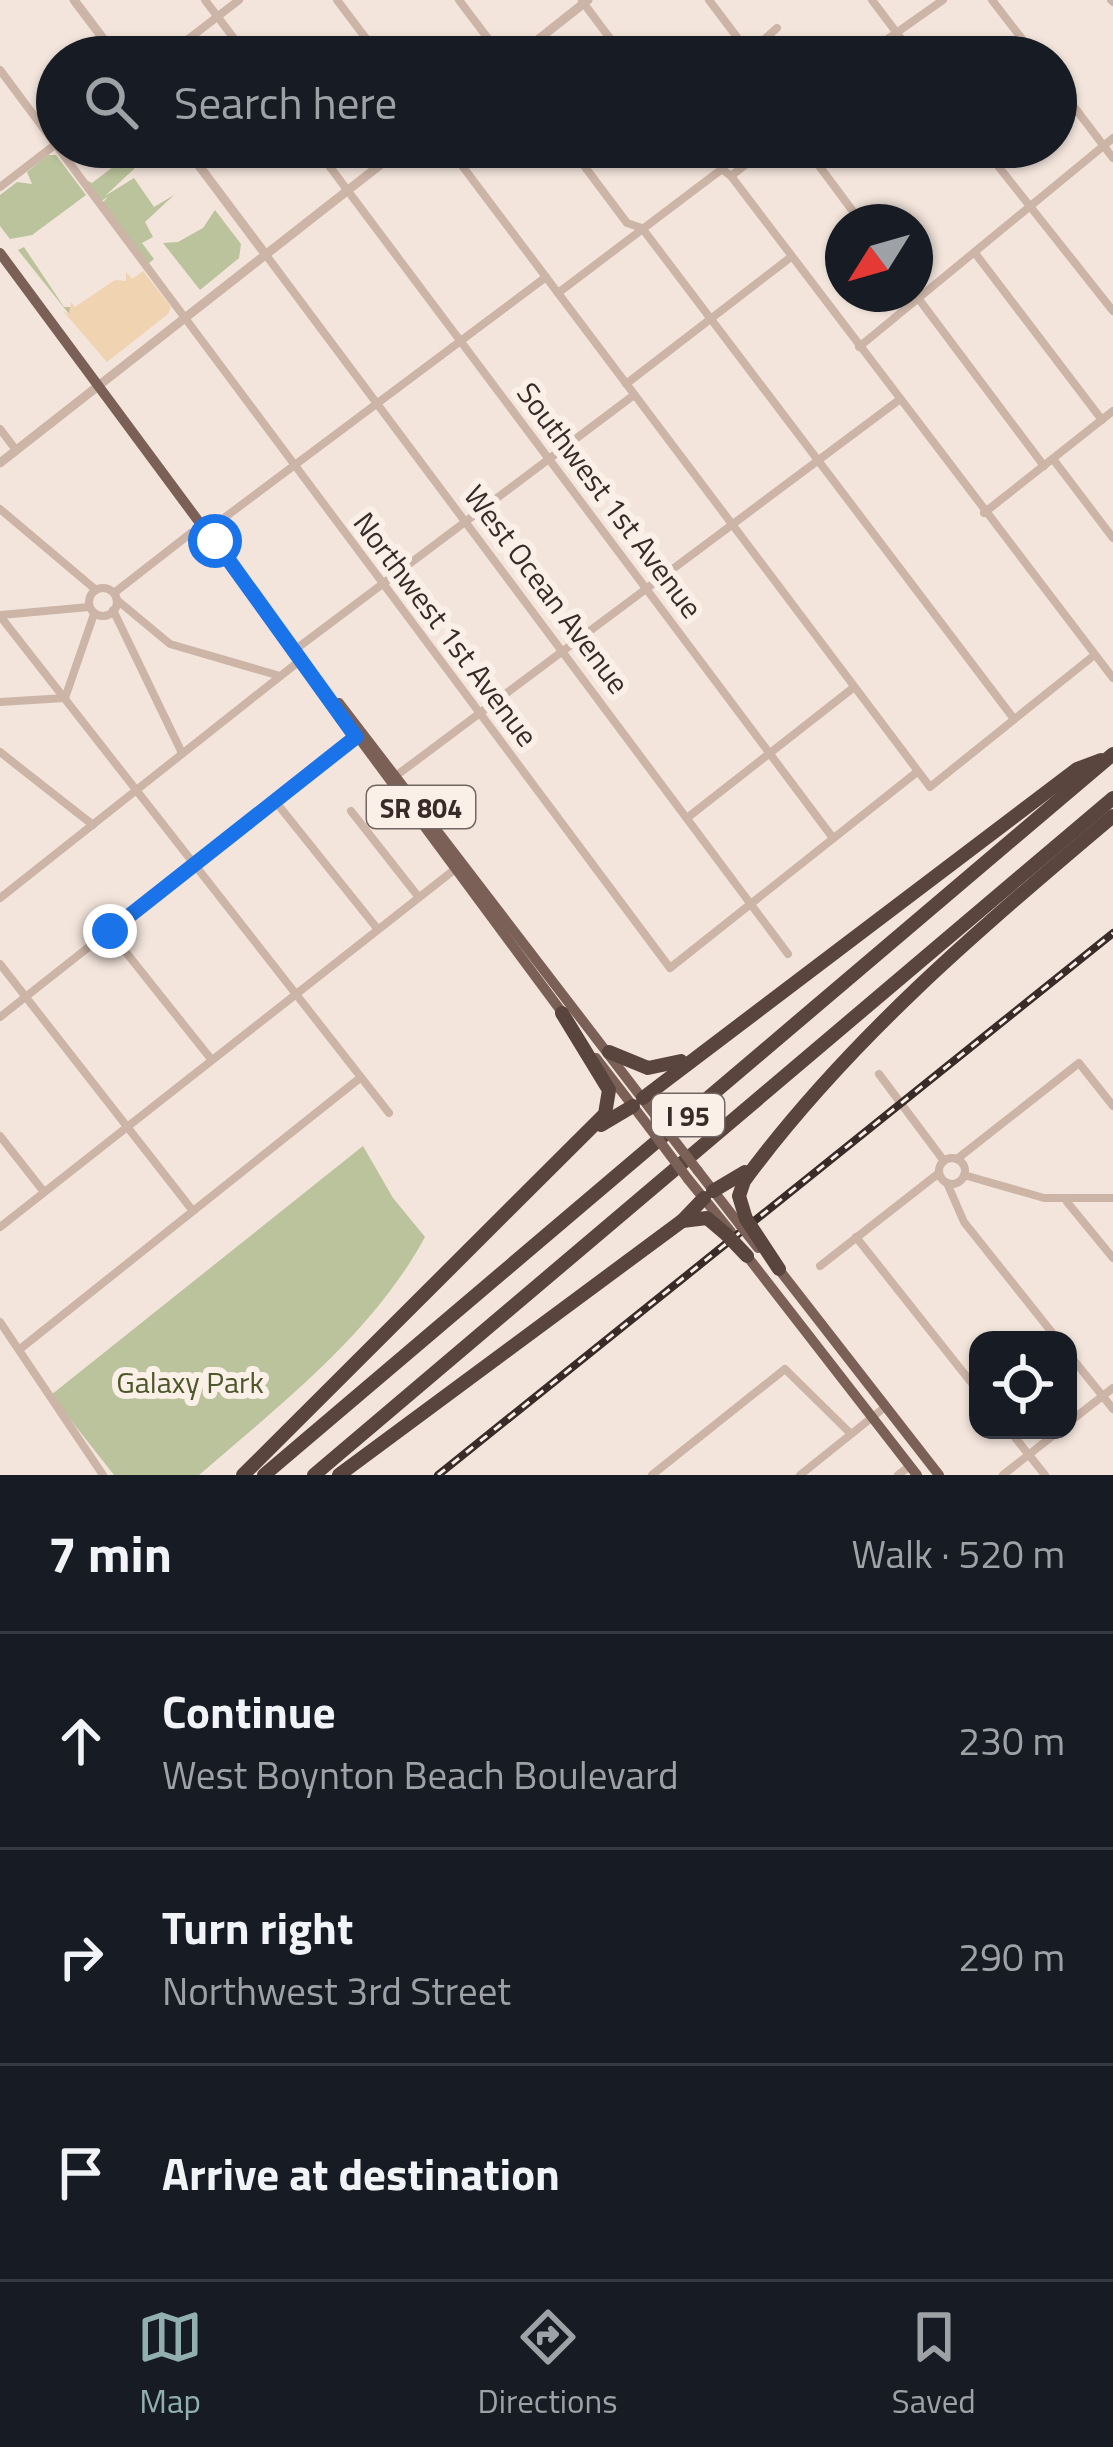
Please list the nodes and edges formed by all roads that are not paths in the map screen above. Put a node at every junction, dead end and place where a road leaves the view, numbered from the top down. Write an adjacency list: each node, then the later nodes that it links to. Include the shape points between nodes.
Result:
1 (74, 0): 14 (street)
2 (205, 0): 11 (street)
3 (238, 0): 11 (street)
4 (337, 0): 17 (street)
5 (458, 0): 18 (street)
6 (709, 0): 21 (street)
7 (872, 0): 13 (street)
8 (943, 0): 13 (street)
9 (992, 0): 23 (street)
10 (584, 1): 19 (street); 20 (street)
11 (218, 16): 15 (street); 16 (street)
12 (777, 28): 22 (street)
13 (898, 35)
14 (101, 36)
15 (192, 36)
16 (233, 36)
17 (364, 36)
18 (486, 36)
19 (542, 36)
20 (609, 36)
21 (736, 36)
22 (765, 36)
23 (1020, 36)
24 (0, 70): 26 (street, Northwest 1st Avenue)
25 (1077, 111): 28 (street)
26 (36, 118)
27 (1113, 138): 28 (street)
28 (1103, 145): 29 (street); 31 (street)
29 (1113, 158)
30 (36, 159): 43 (street)
31 (1077, 166)
32 (74, 168): 59 (street, Northwest 1st Avenue)
33 (201, 168): 50 (street)
34 (332, 168): 44 (street, Southwest 1st Avenue)
35 (377, 168): 44 (street)
36 (464, 168): 52 (street)
37 (586, 168): 47 (street, via 627,223)
38 (740, 168): 42 (street)
39 (821, 168): 45 (street)
40 (999, 168): 46 (street)
41 (1074, 168): 46 (street)
42 (730, 176): 47 (street, via 722,169); 51 (street)
43 (0, 187)
44 (349, 190): 50 (street); 60 (street, Southwest 1st Avenue)
45 (848, 204)
46 (1027, 206): 49 (street); 55 (street)
47 (642, 228): 54 (street); 58 (street)
48 (0, 253): 63 (main road, SR 804)
49 (975, 253): 53 (street); 68 (street)
50 (266, 255): 59 (street); 66 (street, West Ocean Avenue)
51 (791, 257): 58 (street); 61 (street)
52 (546, 277): 54 (street); 60 (street)
53 (933, 284)
54 (557, 293): 62 (street)
55 (1113, 311)
56 (899, 312): 61 (street)
57 (927, 312): 76 (street)
58 (713, 318): 62 (street); 73 (street)
59 (184, 319): 63 (street); 75 (street, Northwest 1st Avenue)
60 (461, 340): 66 (street); 71 (street, Southwest 1st Avenue)
61 (859, 347): 65 (street)
62 (626, 384): 64 (street)
63 (100, 386): 70 (street); 81 (main road, SR 804)
64 (634, 394): 71 (street); 80 (street)
65 (899, 400): 73 (street); 78 (street)
66 (378, 404): 75 (street); 79 (street, West Ocean Avenue)
67 (1113, 411): 68 (street)
68 (1102, 420): 72 (street)
69 (0, 429): 70 (street)
70 (16, 450): 74 (street)
71 (549, 459): 79 (street); 85 (street, Southwest 1st Avenue)
72 (1053, 459): 76 (street); 82 (street)
73 (820, 461): 80 (street); 99 (street)
74 (0, 463)
75 (294, 466): 81 (street); 83 (street, Northwest 1st Avenue)
76 (1044, 466): 78 (street)
77 (0, 509): 84 (street)
78 (984, 513): 91 (street)
79 (466, 520): 83 (street); 89 (street, West Ocean Avenue)
80 (732, 526): 85 (street); 94 (street)
81 (205, 528): 86 (street); 90 (main road, SR 804)
82 (1113, 538)
83 (382, 584): 90 (street); 98 (street, Northwest 1st Avenue)
84 (96, 590): 86 (street); 87 (street)
85 (646, 590): 89 (street); 102 (street, Southwest 1st Avenue)
86 (115, 601): 87 (street); 92 (street, via 183,650); 101 (street)
87 (91, 610): 88 (street); 96 (street)
88 (0, 615): 96 (street)
89 (563, 651): 98 (street); 112 (street, West Ocean Avenue)
90 (299, 653): 92 (street); 95 (main road, SR 804)
91 (1092, 657): 93 (street); 99 (street)
92 (280, 676): 101 (street)
93 (1113, 678)
94 (853, 688): 102 (street); 105 (street)
95 (328, 692): 100 (main road, SR 804); 106 (main road, SR 804)
96 (65, 698): 97 (street); 107 (street)
97 (0, 702)
98 (481, 715): 106 (street); 119 (street, Northwest 1st Avenue, via 670,968)
99 (1014, 719): 105 (street, via 930,787)
100 (356, 737): 109 (street); 116 (main road, SR 804)
101 (182, 752): 107 (street)
102 (769, 753): 112 (street); 114 (street, Southwest 1st Avenue)
103 (1112, 755): 129 (highway, via 1077,769); 177 (highway, I 95)
104 (3, 756): 113 (street)
105 (917, 772): 114 (street)
106 (397, 776): 120 (main road, SR 804)
107 (136, 791): 113 (street); 115 (street)
108 (1113, 798): 178 (highway, I 95)
109 (275, 801): 115 (street); 121 (street)
110 (351, 811): 117 (street)
111 (1113, 816): 140 (highway, via 942,967)
112 (686, 818): 119 (street, West Ocean Avenue)
113 (93, 825): 118 (street)
114 (833, 838): 119 (street)
115 (193, 866): 122 (street); 125 (street)
116 (454, 870): 117 (street); 120 (main road); 127 (main road, SR 804)
117 (417, 895): 121 (street)
118 (0, 898)
119 (751, 903): 123 (street, West Ocean Avenue)
120 (510, 924): 130 (main road, SR 804)
121 (376, 927): 125 (street)
122 (110, 931): 126 (street); 131 (street)
123 (788, 954)
124 (0, 964): 126 (street)
125 (295, 992): 131 (street); 133 (street)
126 (25, 997): 128 (street); 137 (street)
127 (562, 1012): 134 (main road, SR 804); 138 (highway, via 610,1094)
128 (0, 1017)
129 (722, 1038): 130 (highway, via 662,1068); 134 (highway)
130 (609, 1052): 134 (main road, SR 804)
131 (211, 1059): 137 (street)
132 (879, 1074): 142 (street)
133 (360, 1078): 136 (street); 150 (street)
134 (638, 1102): 138 (highway); 147 (main road, SR 804, bridge)
135 (1113, 1106): 141 (street, via 1079,1063)
136 (388, 1113)
137 (128, 1126): 146 (street); 150 (street)
138 (590, 1133): 176 (highway)
139 (0, 1136): 146 (street)
140 (766, 1152): 147 (highway); 153 (highway, via 740,1191)
141 (957, 1160): 142 (street); 144 (street)
142 (944, 1161): 143 (street)
143 (939, 1172): 145 (street); 154 (street)
144 (964, 1175): 145 (street); 149 (street)
145 (947, 1183): 160 (street, via 964,1222)
146 (44, 1192): 152 (street)
147 (709, 1194): 151 (highway); 153 (main road, SR 804)
148 (1113, 1198): 149 (street)
149 (1066, 1200): 156 (street)
150 (193, 1211): 161 (street)
151 (682, 1221): 153 (highway, via 707,1218); 179 (highway)
152 (0, 1227)
153 (736, 1228): 155 (highway, bridge); 158 (highway, bridge)
154 (856, 1238): 157 (street); 163 (street)
155 (747, 1256): 169 (main road)
156 (1113, 1258)
157 (820, 1266)
158 (778, 1269): 166 (main road)
159 (0, 1322): 161 (street)
160 (1051, 1331)
161 (20, 1349): 175 (street)
162 (1077, 1363): 165 (street)
163 (969, 1380)
164 (1113, 1388): 165 (street)
165 (1103, 1396): 167 (street); 168 (street)
166 (885, 1407): 169 (street); 183 (main road)
167 (1113, 1408)
168 (1077, 1416)
169 (872, 1417): 170 (street); 174 (main road)
170 (851, 1434): 180 (street, via 785,1369); 181 (street)
171 (1017, 1439): 173 (street)
172 (1048, 1439): 173 (street)
173 (1029, 1454): 184 (street); 185 (street)
174 (913, 1471): 182 (street)
175 (103, 1475)
176 (243, 1475)
177 (264, 1475)
178 (314, 1475)
179 (339, 1475)
180 (652, 1475)
181 (800, 1475)
182 (898, 1475)
183 (939, 1475)
184 (1003, 1475)
185 (1046, 1475)

